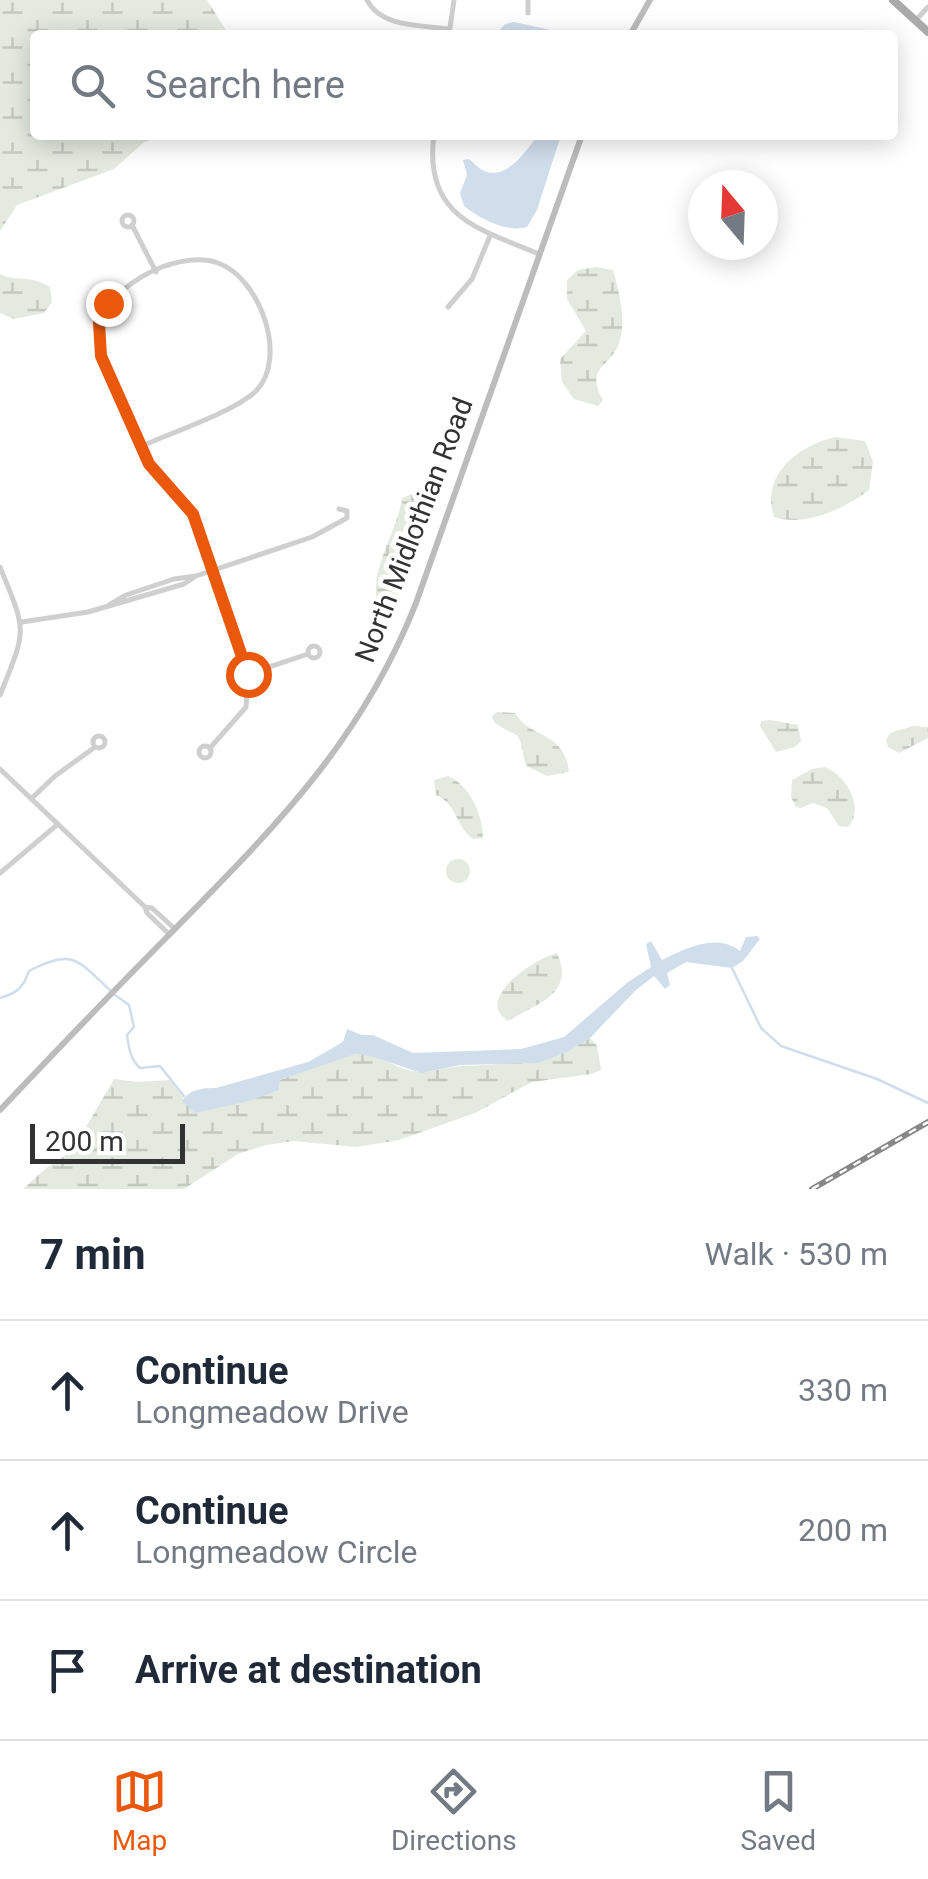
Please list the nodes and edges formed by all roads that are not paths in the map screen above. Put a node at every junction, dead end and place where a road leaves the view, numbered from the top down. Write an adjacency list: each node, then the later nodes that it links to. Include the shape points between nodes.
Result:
1 (367, 0): 9 (street, via 384,19)
2 (454, 0): 10 (street)
3 (528, 0): 7 (street)
4 (650, 0): 11 (main road)
5 (893, 0): 8 (main road)
6 (928, 7): 8 (street)
7 (528, 12)
8 (916, 21): 12 (main road)
9 (439, 30)
10 (449, 30)
11 (633, 30)
12 (928, 32)
13 (434, 140): 16 (street, via 433,166 444,195 460,217)
14 (580, 140): 17 (main road, North Midlothian Road)
15 (132, 226): 18 (street)
16 (490, 236): 17 (street); 19 (street, via 472,279)
17 (539, 254): 34 (main road, North Midlothian Road, via 426,576 384,675 331,760)
18 (156, 272): 20 (street, via 115,295 98,336); 20 (street, via 201,259 234,271 256,301 271,355 264,381 247,398)
19 (448, 306)
20 (140, 447): 23 (street, via 189,507)
21 (339, 523): 23 (street)
22 (0, 568): 24 (street)
23 (212, 570): 24 (street, via 88,612); 26 (street)
24 (22, 622): 27 (street)
25 (308, 654): 26 (street)
26 (248, 674): 29 (street, via 246,707)
27 (0, 695)
28 (95, 747): 31 (street)
29 (210, 748)
30 (0, 769): 31 (street)
31 (31, 799): 32 (street)
32 (58, 824): 33 (street); 34 (street)
33 (0, 873)
34 (172, 931): 35 (main road, North Midlothian Road)
35 (0, 1110)

